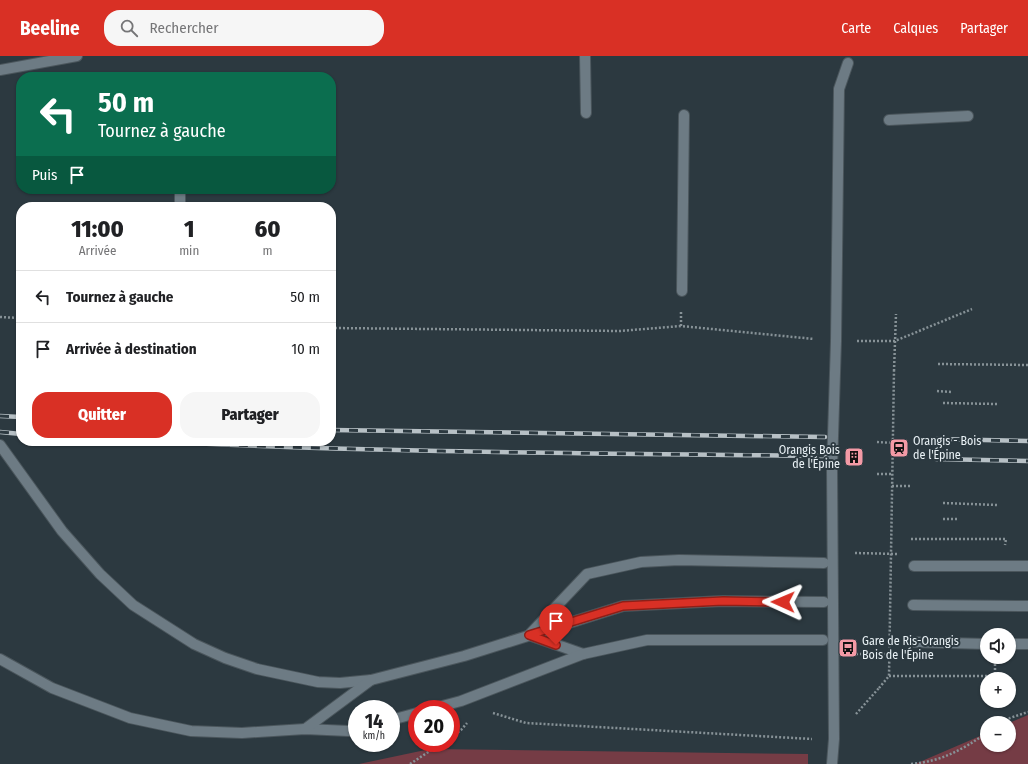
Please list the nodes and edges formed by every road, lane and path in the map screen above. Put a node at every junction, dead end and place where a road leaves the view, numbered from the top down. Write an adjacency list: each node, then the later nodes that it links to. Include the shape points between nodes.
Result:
1 (77, 56): 4 (street)
2 (585, 56): 5 (street)
3 (848, 63): 61 (street, via 839,89 832,468)
4 (0, 70)
5 (586, 113)
6 (684, 115): 9 (street)
7 (968, 116): 8 (street)
8 (888, 120)
9 (682, 291)
10 (896, 314): 22 (path, bridge)
11 (0, 317): 12 (path)
12 (16, 318)
13 (681, 326): 14 (path, via 620,331)
14 (336, 328)
15 (938, 364): 16 (path)
16 (1028, 365)
17 (938, 391): 18 (path)
18 (951, 392)
19 (943, 403): 20 (path)
20 (997, 404)
21 (877, 442): 22 (path)
22 (893, 443): 25 (path, bridge)
23 (0, 445): 52 (street, via 62,531 100,574 159,623 194,644 257,669 318,682)
24 (877, 474): 25 (path)
25 (892, 474): 26 (path, bridge)
26 (892, 486): 27 (path); 51 (path, bridge)
27 (911, 486)
28 (943, 503): 29 (path)
29 (997, 505)
30 (943, 519): 31 (path)
31 (957, 519)
32 (911, 539): 33 (path, via 1006,539)
33 (1005, 550)
34 (824, 563): 40 (street, via 679,560 642,562 587,574)
35 (914, 566): 36 (street)
36 (1028, 566)
37 (824, 602): 40 (street, via 723,601 623,606)
38 (913, 604): 39 (street)
39 (1028, 606)
40 (529, 635): 46 (street); 52 (street, via 464,656)
41 (823, 640): 46 (street, via 647,640)
42 (912, 642): 43 (street)
43 (980, 644)
44 (1016, 644): 45 (street)
45 (1028, 644)
46 (583, 654): 54 (street)
47 (854, 654): 48 (path)
48 (901, 654)
49 (0, 659): 58 (street, via 52,688 130,718 191,731 242,733)
50 (995, 664): 51 (path, via 995,676)
51 (889, 676): 53 (path, bridge)
52 (371, 680): 58 (street)
53 (879, 688)
54 (460, 701)
55 (486, 711): 61 (path, via 526,723 799,740)
56 (1028, 712): 57 (path)
57 (1016, 716)
58 (305, 729): 59 (street)
59 (348, 731)
60 (980, 737): 65 (path, via 957,752 931,762)
61 (834, 738): 64 (street)
62 (428, 752): 63 (path)
63 (410, 764)
64 (832, 764)
65 (911, 764)

